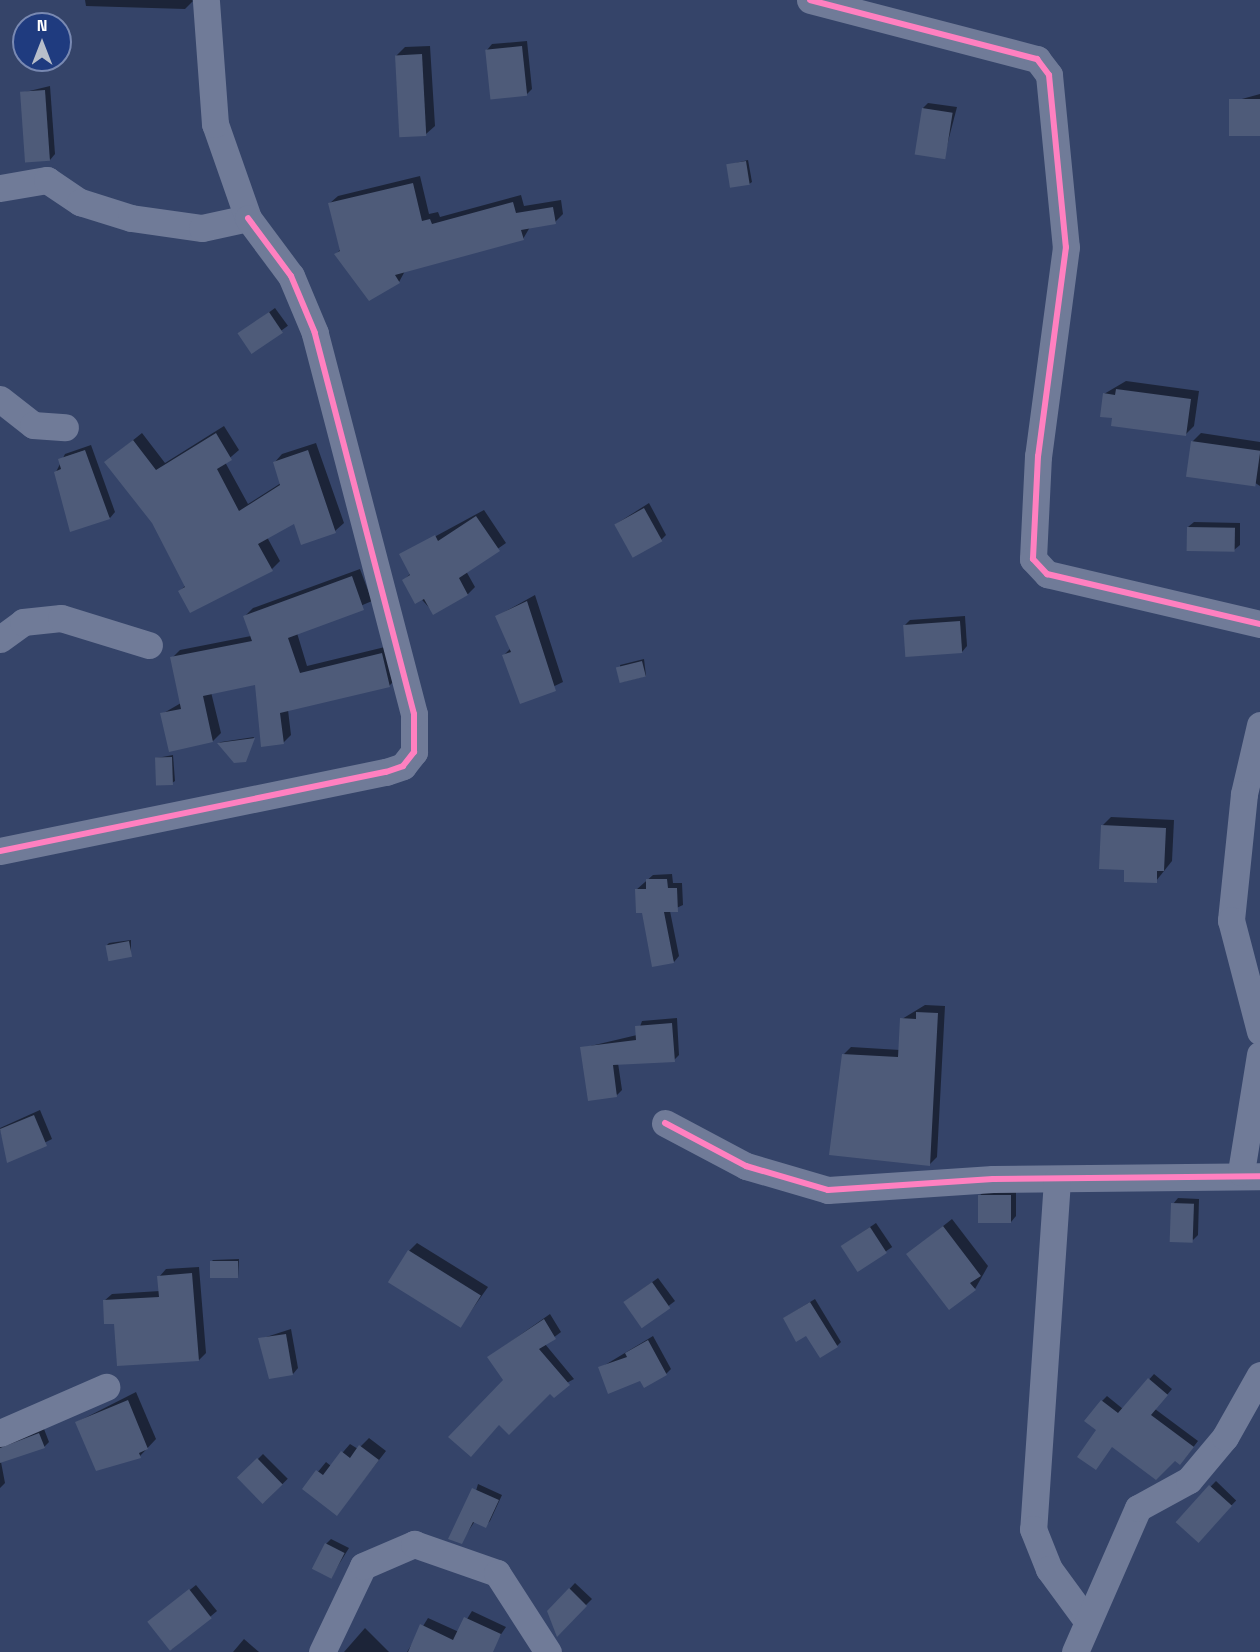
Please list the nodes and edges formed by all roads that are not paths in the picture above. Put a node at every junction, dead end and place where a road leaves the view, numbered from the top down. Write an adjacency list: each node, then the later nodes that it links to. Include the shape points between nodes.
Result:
1 (206, 0): 4 (street, via 215,124)
2 (810, 0): 7 (street, via 1037,59 1049,75 1066,247 1038,456 1033,559 1047,574)
3 (0, 188): 4 (street, via 47,180 80,202 131,218 202,228)
4 (248, 218): 12 (street, via 291,276 315,333 414,714 414,752 403,765 386,772)
5 (0, 399): 6 (street, via 33,425)
6 (65, 427)
7 (1260, 624)
8 (0, 639): 9 (street, via 23,622 62,618)
9 (149, 645)
10 (1260, 725): 11 (street)
11 (1252, 794): 13 (street, via 1231,920)
12 (0, 851)
13 (1260, 1031)
14 (1260, 1055): 16 (street)
15 (665, 1123): 17 (street, via 746,1166 828,1190 993,1179)
16 (1251, 1174): 17 (street)
17 (1057, 1180): 21 (street, via 1034,1529 1049,1569)
18 (1260, 1375): 21 (street, via 1225,1437 1189,1480 1138,1508)
19 (106, 1387): 20 (street)
20 (0, 1433)
21 (1087, 1622): 24 (street)
22 (321, 1652): 23 (street, via 363,1566 414,1544 497,1573)
23 (548, 1652)
24 (1075, 1652)

